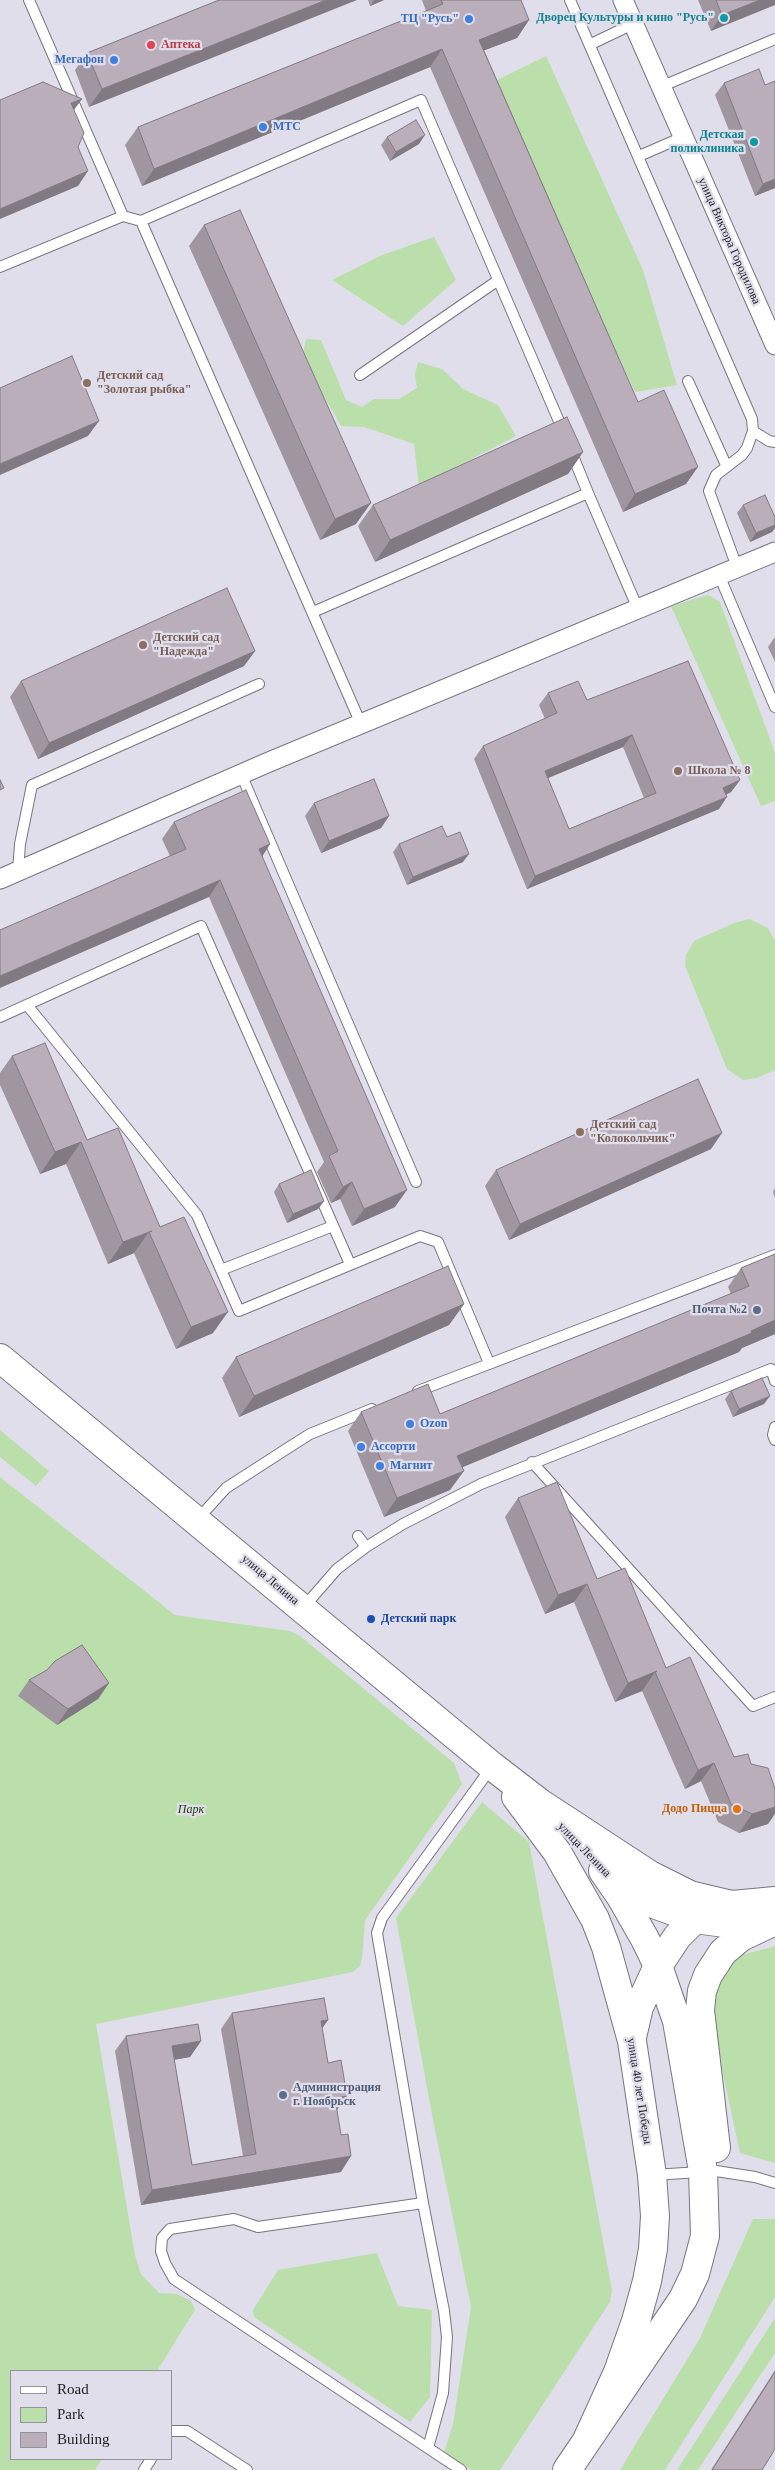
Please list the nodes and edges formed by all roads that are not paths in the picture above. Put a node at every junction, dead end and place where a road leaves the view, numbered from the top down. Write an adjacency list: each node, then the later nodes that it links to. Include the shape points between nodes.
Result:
1 (29, 0): 10 (lane)
2 (570, 0): 6 (lane)
3 (623, 0): 4 (street, улица Виктора Городилова)
4 (633, 24): 6 (lane); 7 (street, улица Виктора Городилова)
5 (775, 38): 7 (lane)
6 (591, 44): 9 (lane)
7 (660, 87): 8 (street, улица Виктора Городилова)
8 (683, 137): 9 (lane); 14 (street, улица Виктора Городилова)
9 (639, 156): 17 (lane, via 728,360 752,419)
10 (124, 216): 11 (lane); 12 (lane)
11 (141, 220): 13 (lane, via 421,100); 25 (lane)
12 (0, 267)
13 (497, 281): 15 (lane); 20 (lane, via 557,414)
14 (775, 344)
15 (360, 375)
16 (688, 381): 19 (lane)
17 (753, 431): 18 (lane); 19 (lane, via 742,455)
18 (775, 442)
19 (726, 465): 22 (lane, via 716,475 709,491)
20 (588, 494): 24 (lane); 25 (lane)
21 (775, 552): 22 (street)
22 (737, 567): 23 (street)
23 (719, 575): 24 (street); 27 (lane)
24 (638, 609): 28 (street)
25 (313, 612): 28 (lane)
26 (259, 684): 30 (lane, via 32,785)
27 (775, 707)
28 (361, 724): 29 (street)
29 (241, 774): 30 (street); 34 (lane)
30 (18, 871): 31 (street)
31 (0, 879)
32 (27, 1005): 33 (lane); 35 (lane, via 201,926); 38 (lane, via 197,1215)
33 (0, 1017)
34 (416, 1182)
35 (333, 1226): 37 (lane); 38 (lane)
36 (775, 1255): 40 (lane)
37 (350, 1264): 38 (lane, via 239,1311); 40 (lane, via 420,1236 438,1242)
38 (221, 1270)
39 (0, 1358): 49 (main road, улица Ленина)
40 (489, 1363): 42 (lane)
41 (775, 1381): 48 (lane, via 771,1369)
42 (409, 1395)
43 (382, 1405): 46 (lane, via 310,1434)
44 (775, 1427): 45 (lane)
45 (775, 1440)
46 (291, 1446): 47 (lane); 49 (lane, via 226,1488)
47 (298, 1454)
48 (532, 1462): 51 (lane, via 481,1484); 53 (lane, via 753,1706)
49 (197, 1520): 52 (main road, улица Ленина)
50 (358, 1536): 51 (lane)
51 (366, 1547): 52 (lane, via 337,1569)
52 (303, 1608): 54 (main road, улица Ленина)
53 (775, 1697)
54 (492, 1766): 55 (main road, улица Ленина); 63 (main road, улица 40 лет Победы, via 557,1852 595,1919); 67 (lane, via 382,1918 377,1933)
55 (540, 1803): 56 (main road, улица Ленина); 58 (main road, улица Ленина, via 666,1884 690,1895)
56 (602, 1871): 60 (main road, улица Ленина, via 635,1895); 62 (main road, via 633,1918)
57 (775, 1901): 58 (main road, улица Ленина)
58 (732, 1905): 60 (main road)
59 (775, 1914): 60 (main road, улица Ленина, via 737,1922)
60 (695, 1919): 62 (main road, via 677,1937)
61 (775, 1921): 64 (main road, via 741,1937 723,1952 702,1991 700,2010 715,2130)
62 (658, 1966): 63 (main road, via 639,2007); 64 (main road, via 677,2021)
63 (632, 2041): 65 (main road, улица 40 лет Победы)
64 (709, 2171): 65 (lane); 66 (lane, via 756,2177); 69 (main road, улица 40 лет Победы, via 712,2206 695,2274 668,2325)
65 (652, 2175): 69 (main road, улица 40 лет Победы, via 654,2232 647,2281 618,2372)
66 (775, 2183)
67 (422, 2203): 70 (lane, via 447,2338 443,2393); 70 (lane, via 258,2227 234,2219 170,2229 162,2238 161,2251 174,2279)
68 (172, 2431): 71 (lane, via 187,2432)
69 (587, 2440): 73 (main road, улица 40 лет Победы)
70 (428, 2448): 72 (lane)
71 (247, 2470)
72 (461, 2470)
73 (567, 2470)

